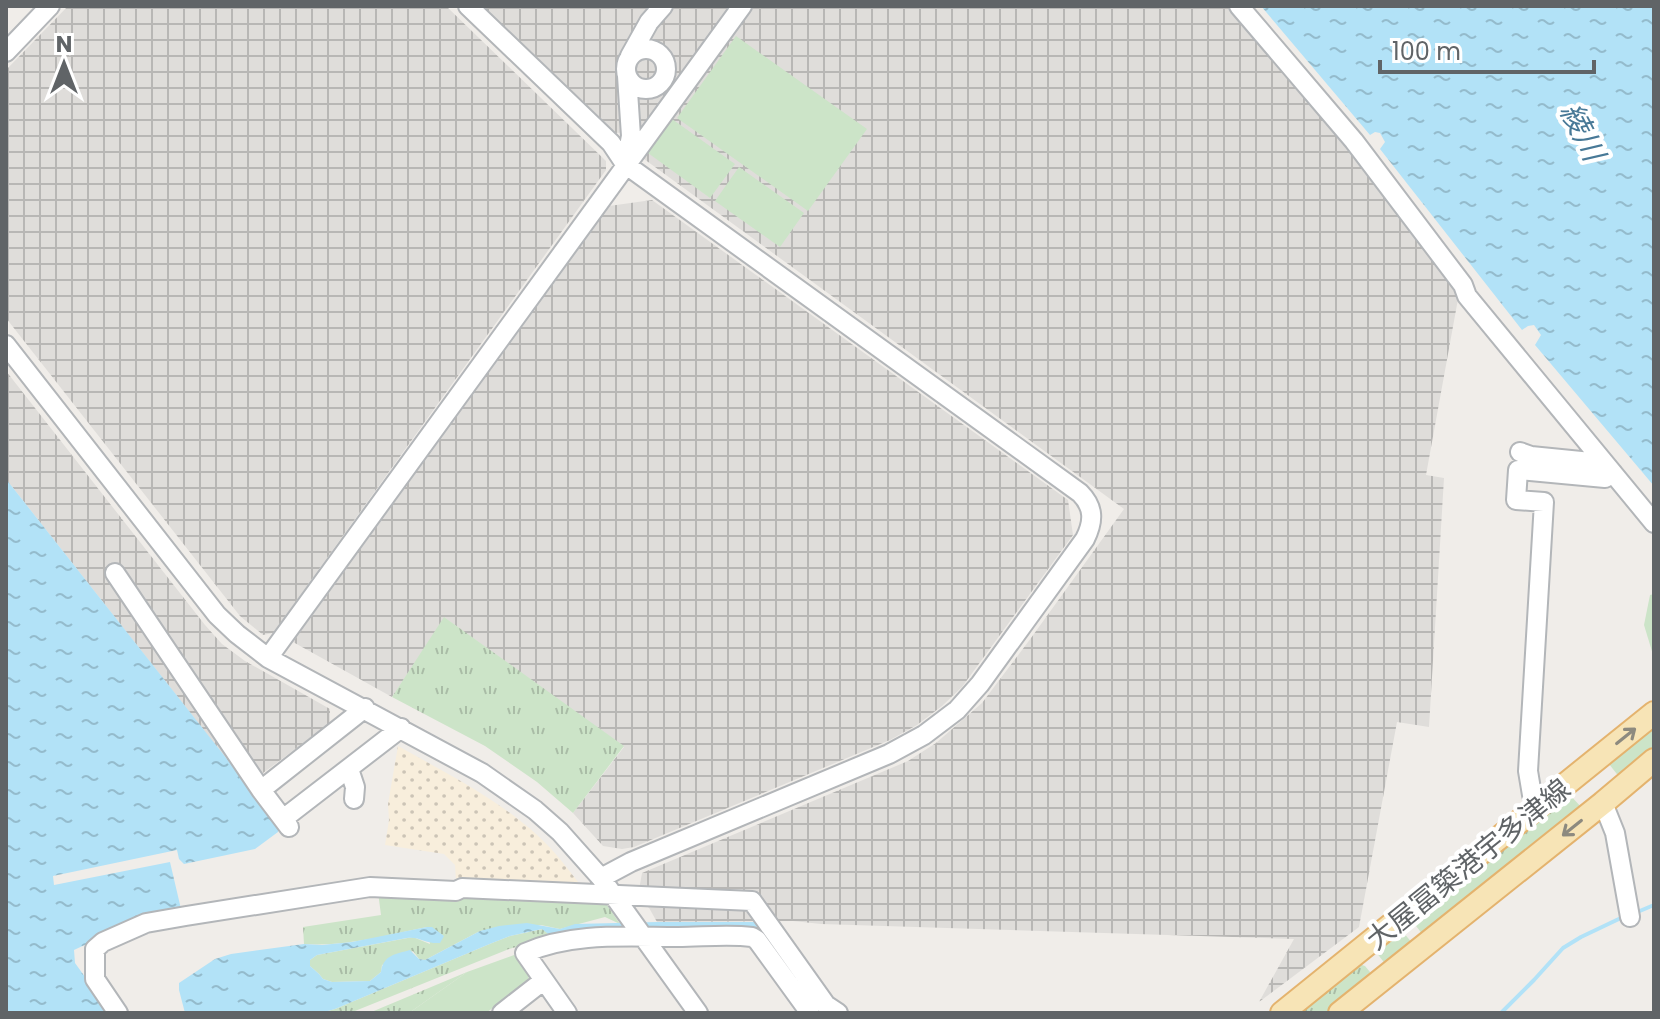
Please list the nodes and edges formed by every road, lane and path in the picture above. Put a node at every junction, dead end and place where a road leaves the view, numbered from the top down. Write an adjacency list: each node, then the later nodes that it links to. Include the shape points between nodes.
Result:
1 (50, 6): 6 (street)
2 (468, 6): 7 (street, via 611,143)
3 (663, 6): 7 (street, via 649,22 628,67 631,136)
4 (742, 6): 7 (street)
5 (1239, 6): 10 (street, via 1354,141 1467,296)
6 (6, 52)
7 (625, 164): 14 (street); 25 (street, via 1080,493 1092,508 1092,520 1085,539 980,684 924,735)
8 (6, 345): 14 (street, via 217,615)
9 (1520, 452): 10 (street, via 1591,462)
10 (1600, 458): 11 (street)
11 (1613, 473): 12 (street); 24 (street, via 1605,478 1518,470 1516,500 1544,502 1528,771)
12 (1654, 523)
13 (115, 573): 21 (street)
14 (268, 658): 15 (street)
15 (365, 708): 17 (street); 21 (street)
16 (1654, 713): 20 (main road, 大屋冨築港宇多津線, one-way to 16)
17 (401, 728): 19 (street); 25 (street, via 527,803)
18 (1654, 760): 23 (main road, 大屋冨築港宇多津線)
19 (349, 769): 21 (street, via 286,823); 22 (street)
20 (1582, 771): 23 (main road); 24 (main road, 大屋冨築港宇多津線)
21 (261, 790)
22 (354, 799)
23 (1603, 803): 27 (street, via 1615,833); 30 (main road, 大屋冨築港宇多津線, one-way to 30)
24 (1538, 807): 29 (main road, 大屋冨築港宇多津線)
25 (601, 878): 26 (street)
26 (612, 895): 28 (street); 32 (street, via 370,887 146,923 95,949 95,979); 37 (street, via 752,901 811,986)
27 (1629, 915)
28 (643, 936): 31 (street, via 578,939 525,953); 35 (street); 36 (street, via 752,937)
29 (1362, 950): 30 (main road); 38 (main road, 大屋冨築港宇多津線)
30 (1384, 978): 39 (main road, 大屋冨築港宇多津線)
31 (543, 981): 33 (street); 34 (street)
32 (118, 1013)
33 (502, 1013)
34 (567, 1013)
35 (698, 1013)
36 (810, 1013)
37 (838, 1013)
38 (1282, 1013)
39 (1340, 1013)

